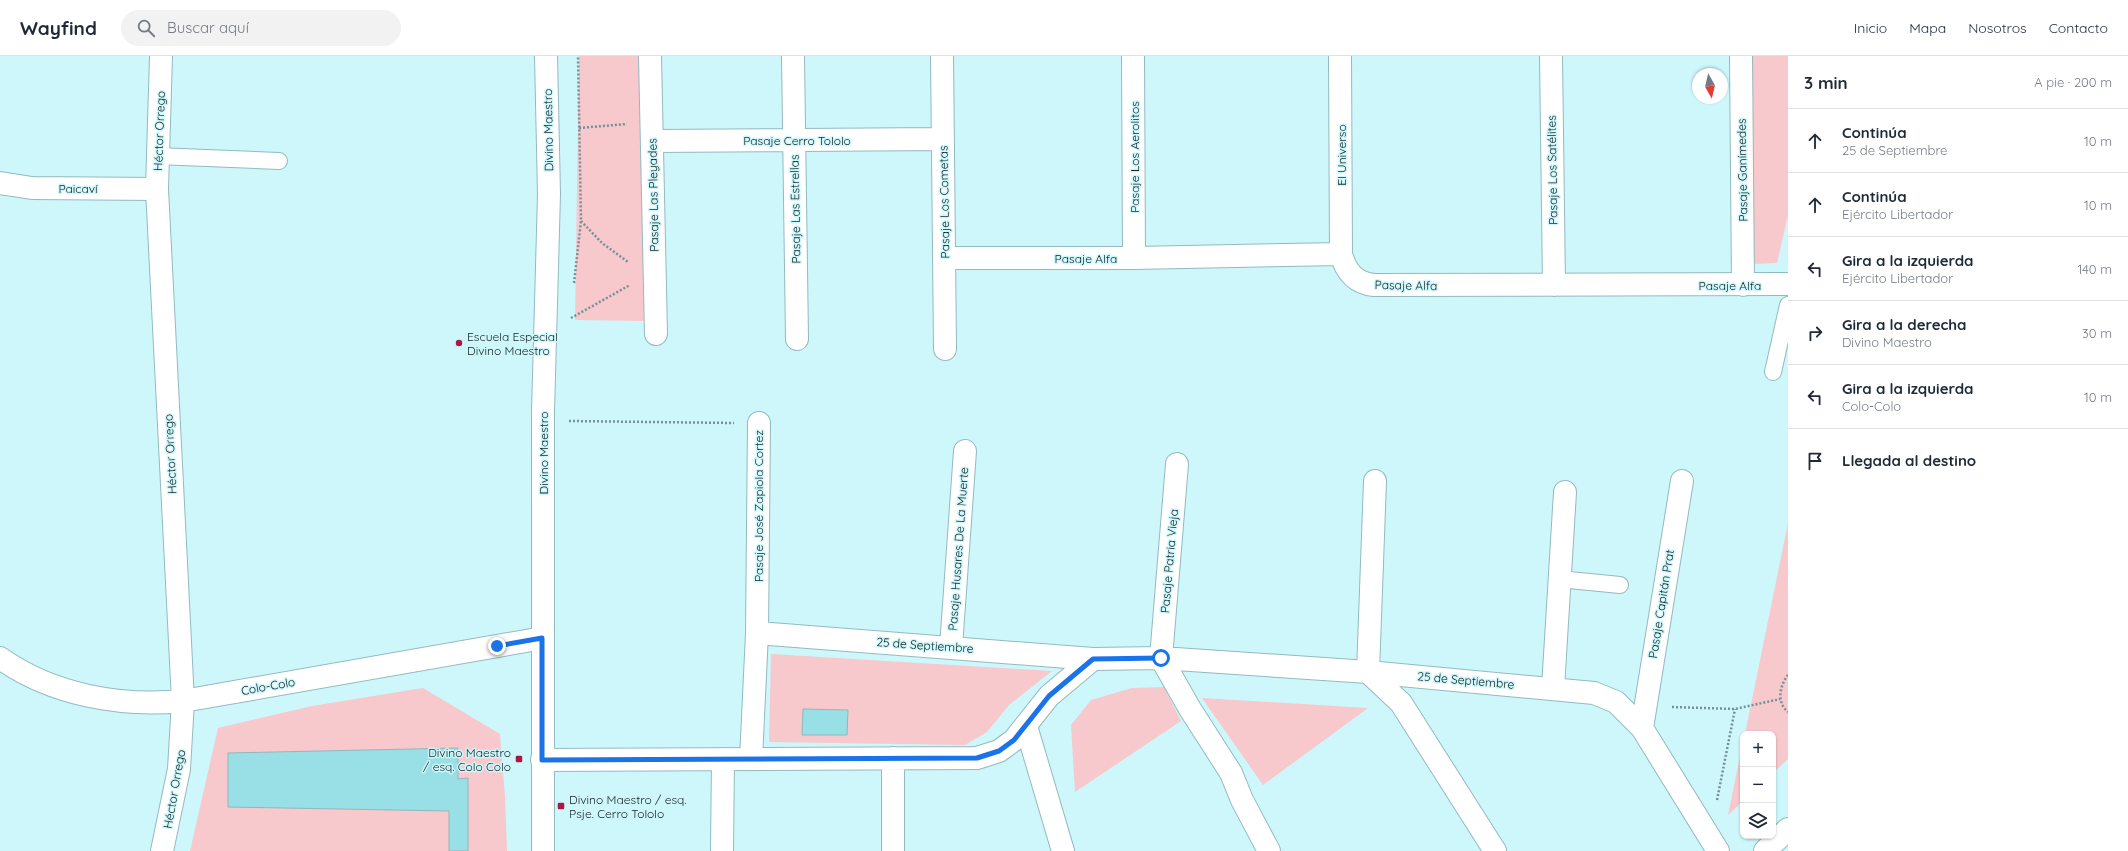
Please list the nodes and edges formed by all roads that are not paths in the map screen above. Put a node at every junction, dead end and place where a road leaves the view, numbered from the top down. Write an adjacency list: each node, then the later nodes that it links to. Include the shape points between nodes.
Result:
1 (162, 56): 13 (street, Héctor Orrego)
2 (546, 56): 37 (street, Divino Maestro, via 549,226 544,327)
3 (650, 56): 12 (street, Pasaje Las Pleyades)
4 (793, 56): 11 (street, Pasaje Las Estrellas)
5 (942, 56): 10 (street, Pasaje Los Cometas)
6 (1133, 56): 19 (street, Pasaje Los Aerolitos)
7 (1340, 56): 17 (street, El Universo)
8 (1551, 56): 22 (street, Pasaje Los Satélites)
9 (1741, 56): 20 (street, Pasaje Ganímedes)
10 (943, 139): 11 (street, Pasaje Cerro Tololo); 18 (street, Pasaje Los Cometas)
11 (794, 140): 12 (street, Pasaje Cerro Tololo); 25 (street, Pasaje Las Estrellas)
12 (652, 141): 24 (street, Pasaje Las Pleyades)
13 (157, 156): 14 (lane); 16 (street, Héctor Orrego)
14 (279, 161)
15 (0, 184): 16 (street, Paicaví, via 32,188)
16 (157, 189): 44 (street, Héctor Orrego)
17 (1342, 254): 19 (street, Pasaje Alfa); 22 (street, Pasaje Alfa, via 1344,265 1365,284)
18 (944, 258): 19 (street, Pasaje Alfa); 26 (street, Pasaje Los Cometas)
19 (1134, 258)
20 (1743, 284): 21 (street, Pasaje Alfa); 22 (street, Pasaje Alfa)
21 (1788, 284)
22 (1554, 285)
23 (1788, 305): 27 (lane)
24 (656, 334)
25 (797, 338)
26 (945, 349)
27 (1773, 372)
28 (759, 423): 36 (street, Pasaje José Zapiola Cortez)
29 (965, 451): 38 (street, Pasaje Husares De La Muerte)
30 (1177, 464): 40 (street, Pasaje Patria Vieja)
31 (1375, 481): 42 (street)
32 (1682, 481): 46 (street, Pasaje Capitán Prat)
33 (1565, 492): 34 (street)
34 (1559, 579): 35 (lane); 43 (street)
35 (1620, 585)
36 (757, 633): 38 (street, 25 de Septiembre); 49 (street, Pasaje José Zapiola Cortez)
37 (542, 638): 44 (street, Colo-Colo); 50 (street, Divino Maestro)
38 (951, 647): 41 (street, 25 de Septiembre)
39 (0, 658): 44 (street, Colo-Colo, via 48,683 95,697 141,703)
40 (1161, 658): 41 (street, 25 de Septiembre); 42 (street, 25 de Septiembre); 58 (street, via 1231,773 1242,800)
41 (1093, 659): 45 (street, via 1049,696)
42 (1368, 672): 43 (street, 25 de Septiembre); 59 (street, via 1401,703)
43 (1553, 688): 46 (street, 25 de Septiembre, via 1594,693 1616,702)
44 (183, 701): 53 (street, Héctor Orrego, via 179,769)
45 (1026, 726): 47 (street, via 1014,740 999,751 977,758); 57 (street)
46 (1642, 728): 52 (street, 25 de Septiembre)
47 (893, 758): 49 (street); 56 (street)
48 (723, 759): 49 (street); 50 (street); 55 (street)
49 (751, 759)
50 (542, 760): 54 (street, Divino Maestro)
51 (1788, 829): 60 (street)
52 (1714, 844)
53 (162, 851)
54 (542, 851)
55 (722, 851)
56 (893, 851)
57 (1063, 851)
58 (1270, 851)
59 (1495, 851)
60 (1764, 851)

